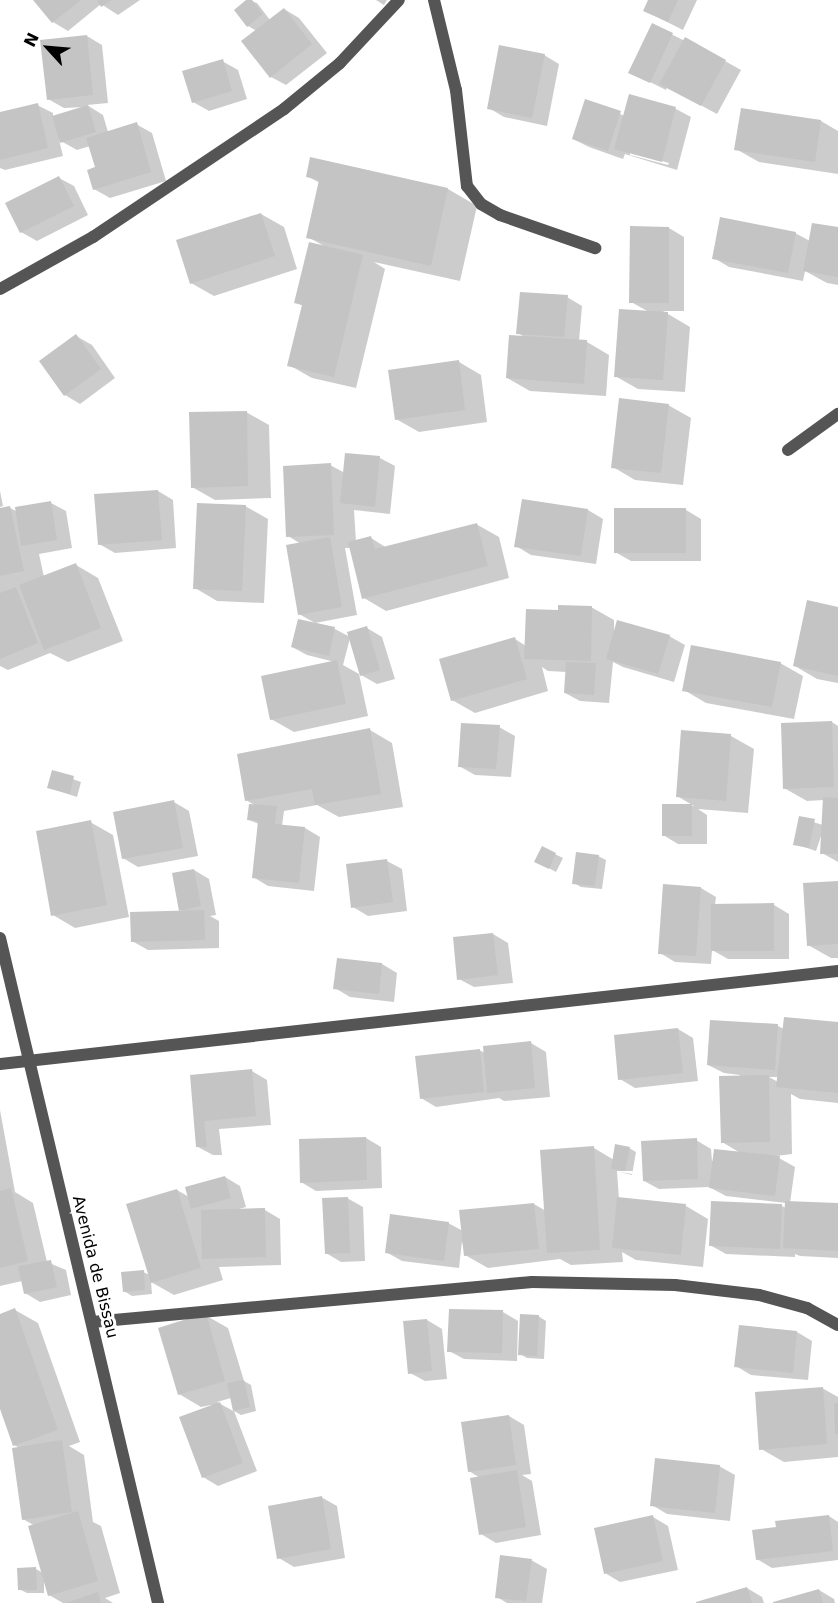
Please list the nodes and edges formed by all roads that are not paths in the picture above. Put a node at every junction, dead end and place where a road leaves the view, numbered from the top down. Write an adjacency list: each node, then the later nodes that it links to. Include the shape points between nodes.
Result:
1 (399, 0): 4 (street, via 340,63 284,109 93,237)
2 (434, 0): 3 (street, via 456,90 467,186 481,204 500,215)
3 (595, 248)
4 (0, 289)
5 (838, 414): 6 (street)
6 (788, 450)
7 (0, 938): 9 (street, Avenida de Bissau)
8 (838, 971): 9 (street)
9 (28, 1060): 10 (street); 11 (street, Avenida de Bissau)
10 (0, 1064)
11 (92, 1322): 12 (street, via 532,1282 675,1285 759,1295 807,1308); 13 (street, Avenida de Bissau)
12 (838, 1325)
13 (158, 1603)

